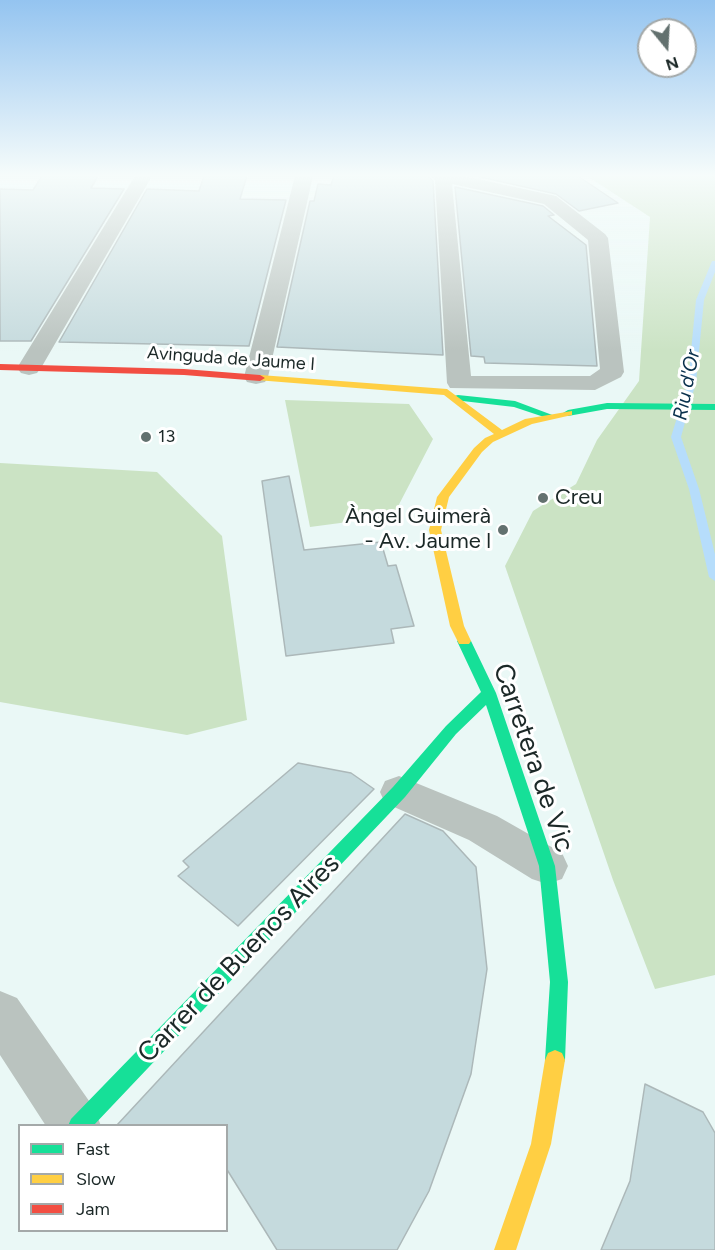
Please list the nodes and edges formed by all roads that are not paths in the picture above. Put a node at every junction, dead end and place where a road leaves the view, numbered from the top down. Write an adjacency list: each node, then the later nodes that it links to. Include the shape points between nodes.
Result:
1 (109, 234): 6 (street)
2 (290, 234): 7 (street)
3 (445, 234): 8 (street)
4 (593, 234): 8 (street, via 598,238 612,372 595,383)
5 (0, 367): 6 (street, Avinguda de Jaume I)
6 (29, 368): 7 (street, Avinguda de Jaume I)
7 (256, 378): 8 (street, Avinguda de Jaume I)
8 (455, 391): 10 (street, Avinguda de Jaume I); 11 (street)
9 (715, 407): 10 (street, via 607,406)
10 (550, 416): 11 (street)
11 (501, 434): 12 (street, Carretera de Vic, via 478,450 443,497 435,530 458,626)
12 (489, 693): 13 (street, Carrer de Buenos Aires, via 451,730); 14 (street, Carretera de Vic)
13 (399, 792): 14 (street, via 483,828); 17 (street, Carrer de Buenos Aires)
14 (547, 867): 18 (street, Carretera de Vic, via 559,982 556,1058 540,1143)
15 (0, 1014): 16 (street, Carrer de Buenos Aires)
16 (76, 1124)
17 (78, 1124)
18 (505, 1250)

